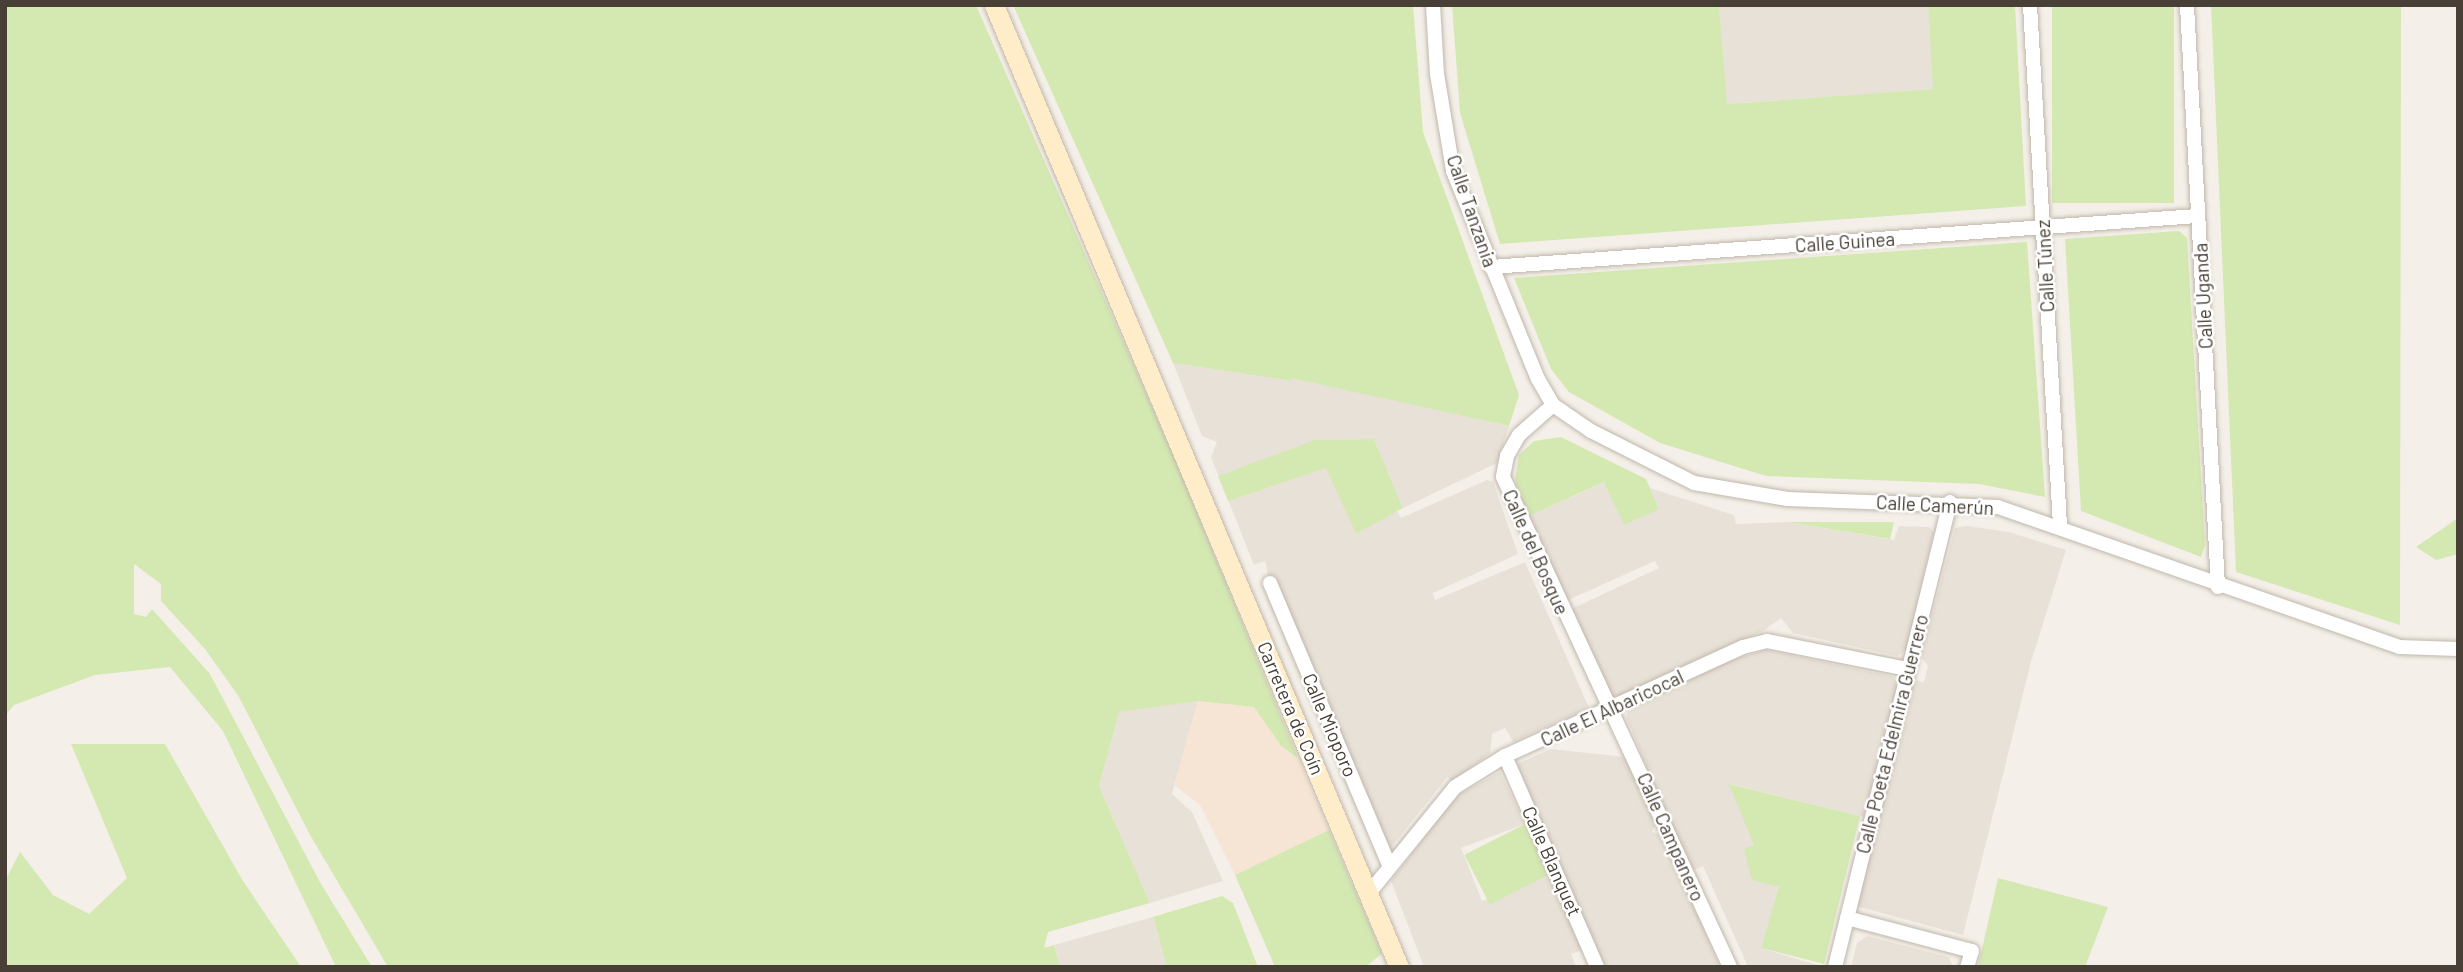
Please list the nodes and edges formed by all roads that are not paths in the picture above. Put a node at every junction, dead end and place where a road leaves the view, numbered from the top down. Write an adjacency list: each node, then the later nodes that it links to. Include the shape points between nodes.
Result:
1 (994, 5): 18 (street, Carretera de Coín)
2 (1433, 5): 7 (street, Calle Tanzania, via 1437,75 1453,171)
3 (2030, 5): 6 (street, Calle Túnez)
4 (2187, 5): 5 (street, Calle Uganda)
5 (2199, 216): 6 (street, Calle Guinea); 12 (street, Calle Uganda)
6 (2043, 227): 7 (street, Calle Guinea); 10 (street, Calle Túnez)
7 (1491, 267): 8 (street, Calle Tanzania)
8 (1553, 405): 9 (street, Calle Camerún, via 1694,484 1788,499); 15 (street, Calle del Bosque, via 1519,435 1507,456 1503,477)
9 (1950, 502): 10 (street, Calle Camerún, via 1998,507); 14 (street, Calle Poeta Edelmira Guerrero)
10 (2060, 526): 12 (street, Calle Camerún)
11 (1270, 583): 17 (street, Calle Mioporo)
12 (2218, 587): 13 (street, Calle Camerún, via 2399,647)
13 (2458, 649)
14 (1907, 669): 15 (street, Calle El Albaricocal, via 1767,640); 19 (street, Calle Poeta Edelmira Guerrero)
15 (1608, 710): 16 (street, Calle El Albaricocal); 22 (street, Calle Campanero)
16 (1506, 757): 17 (street, Calle El Albaricocal, via 1455,787); 21 (street, Calle Blanquet)
17 (1391, 867): 18 (street, Calle El Albaricocal)
18 (1369, 893): 20 (street, Carretera de Coín)
19 (1847, 918): 23 (street, Calle Poeta Edelmira Guerrero); 24 (street, via 1972,951)
20 (1399, 967)
21 (1597, 967)
22 (1730, 967)
23 (1835, 967)
24 (1966, 967)

